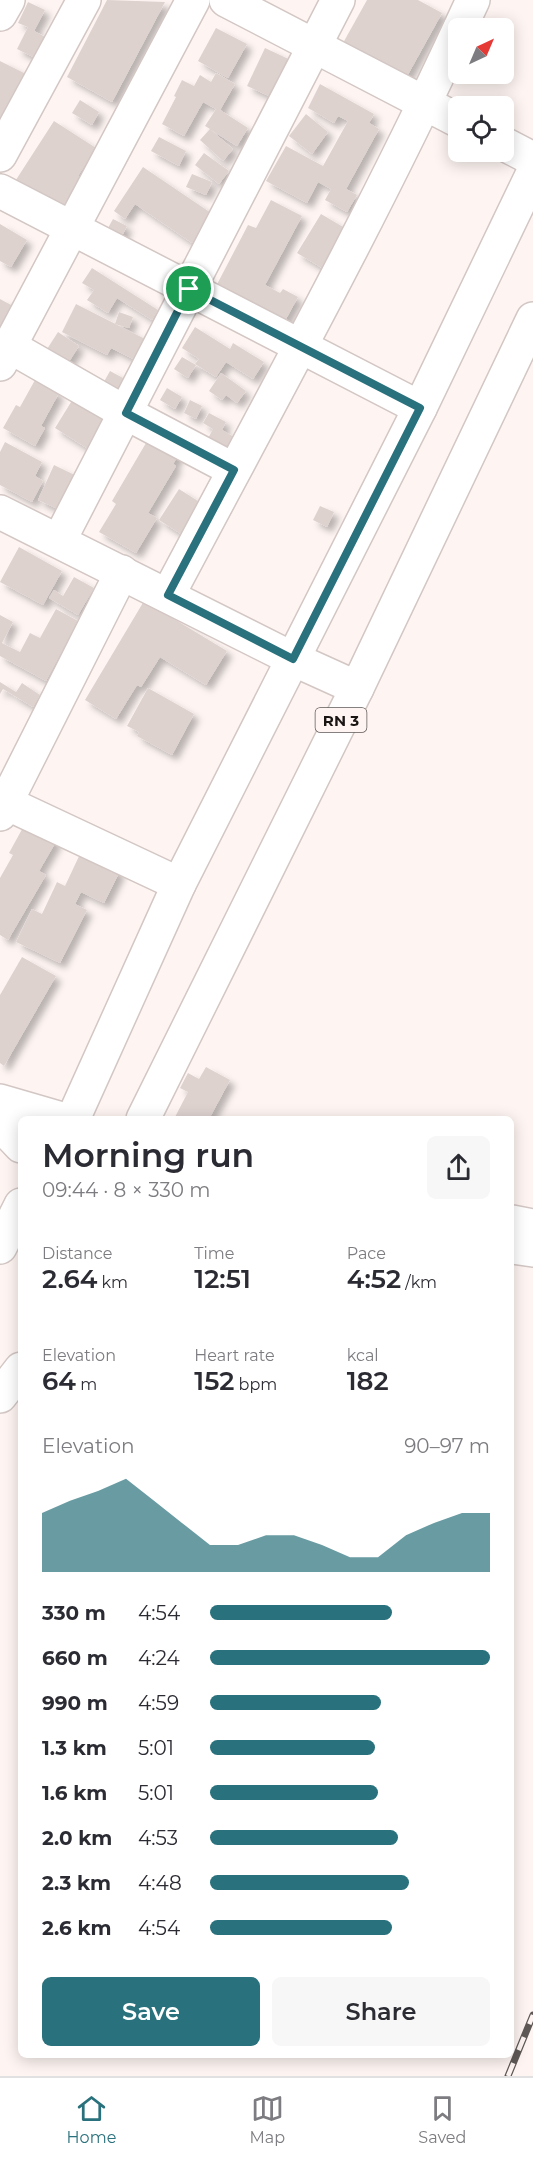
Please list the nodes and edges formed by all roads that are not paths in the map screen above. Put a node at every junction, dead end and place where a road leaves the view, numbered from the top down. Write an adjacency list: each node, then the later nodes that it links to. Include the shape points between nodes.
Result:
1 (8, 0): 7 (street)
2 (84, 0): 14 (street)
3 (193, 0): 18 (street)
4 (226, 0): 9 (street)
5 (338, 0): 9 (street)
6 (473, 0): 8 (street)
7 (0, 14)
8 (464, 18)
9 (315, 46): 11 (street); 19 (street)
10 (448, 53): 11 (street)
11 (425, 103): 12 (street); 21 (street)
12 (448, 115)
13 (514, 149): 15 (street)
14 (0, 155)
15 (533, 159)
16 (533, 173): 23 (street)
17 (0, 191): 18 (street)
18 (72, 228): 19 (street); 22 (street)
19 (189, 289): 21 (street); 24 (street)
20 (533, 319): 31 (street, RN 3)
21 (301, 346): 23 (street); 25 (street)
22 (5, 355): 24 (street)
23 (420, 408): 30 (street)
24 (126, 413): 25 (street); 27 (street)
25 (234, 470): 29 (street)
26 (0, 512): 27 (street)
27 (60, 542): 28 (street)
28 (122, 572): 29 (street); 32 (street)
29 (168, 595): 30 (street)
30 (293, 659): 31 (street); 33 (street)
31 (357, 688): 37 (street, RN 3)
32 (2, 806): 33 (street)
33 (179, 884): 36 (street)
34 (0, 1101): 35 (street)
35 (52, 1116)
36 (76, 1116)
37 (144, 1116)
38 (0, 1124): 39 (street)
39 (18, 1143)
40 (18, 1204): 41 (street)
41 (0, 1206)
42 (18, 1210): 45 (street)
43 (514, 1222): 44 (street)
44 (533, 1226)
45 (0, 1247)
46 (514, 1247): 47 (street)
47 (533, 1250)
48 (18, 1374): 49 (street)
49 (0, 1396)

